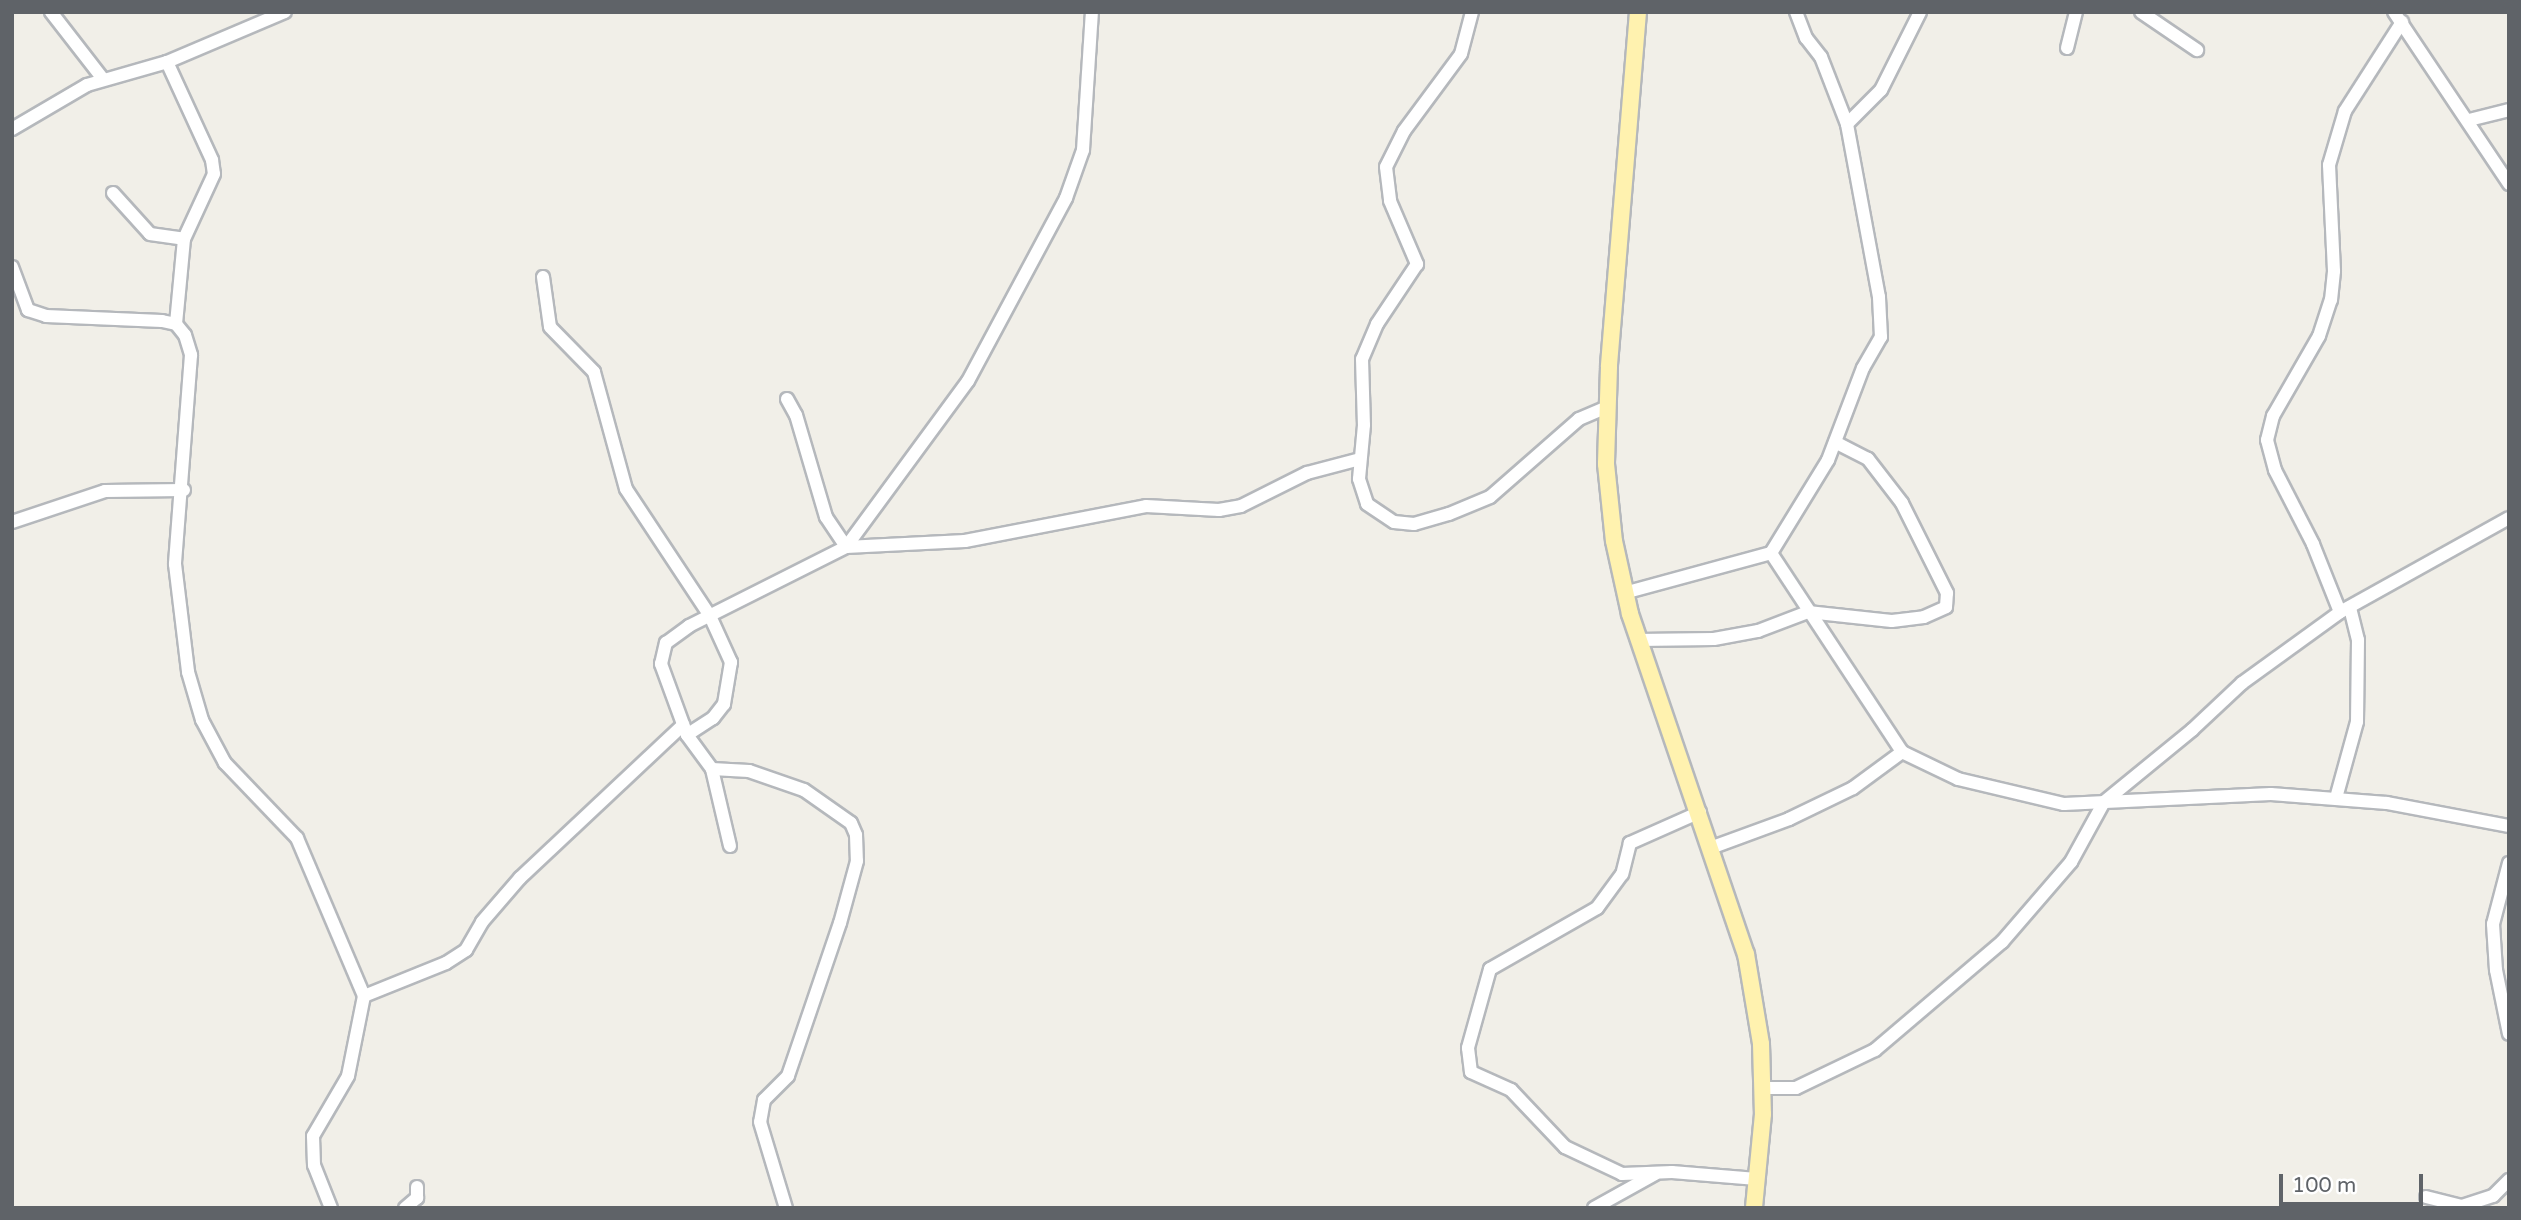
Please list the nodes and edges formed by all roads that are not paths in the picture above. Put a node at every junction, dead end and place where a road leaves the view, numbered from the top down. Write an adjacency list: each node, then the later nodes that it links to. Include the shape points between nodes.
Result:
1 (51, 12): 14 (street)
2 (285, 12): 13 (street)
3 (1093, 12): 32 (street, via 1083,150 1066,198 968,381)
4 (1472, 12): 28 (street, via 1461,54 1404,131 1386,167 1390,201 1417,264 1377,324 1362,359)
5 (1638, 12): 26 (main road)
6 (1796, 12): 17 (street, via 1806,38 1821,57)
7 (1920, 12): 17 (street, via 1881,90)
8 (2076, 12): 11 (street)
9 (2141, 12): 12 (street)
10 (2398, 17): 16 (street); 35 (street, via 2345,111 2329,164 2334,271 2330,300 2319,336 2273,416 2267,440 2274,470)
11 (2067, 48)
12 (2197, 50)
13 (167, 62): 14 (street); 21 (street, via 213,167)
14 (103, 79): 18 (street)
15 (2509, 110): 16 (street)
16 (2469, 120): 19 (street)
17 (1847, 124): 27 (street, via 1879,298 1881,337 1863,368)
18 (12, 129)
19 (2509, 184)
20 (113, 193): 21 (street, via 150,233)
21 (184, 239): 24 (street)
22 (12, 267): 24 (street, via 28,310 46,316 80,314)
23 (543, 277): 37 (street, via 550,327 594,372 626,489)
24 (176, 324): 29 (street, via 191,355)
25 (787, 399): 32 (street, via 796,415 822,508)
26 (1607, 407): 28 (street, via 1579,419 1490,497 1413,524 1394,522 1367,504 1359,479); 34 (main road, via 1606,464)
27 (1835, 442): 33 (street); 36 (street, via 1868,459 1902,503 1948,598 1946,607 1924,617 1892,621)
28 (1360, 459): 32 (street, via 1307,473 1241,506 1219,510 1146,506 965,541)
29 (184, 490): 31 (street, via 105,491); 49 (street, via 176,589 188,672 202,720 225,763 297,838)
30 (2509, 518): 35 (street)
31 (12, 522)
32 (846, 547): 37 (street)
33 (1771, 553): 34 (street); 36 (street)
34 (1624, 593): 38 (main road)
35 (2345, 610): 42 (street, via 2358,640 2357,722); 43 (street, via 2242,683)
36 (1808, 612): 38 (street, via 1758,631 1714,639); 40 (street)
37 (710, 616): 39 (street, via 731,662 728,688 713,718); 39 (street, via 671,638 661,656)
38 (1638, 640): 44 (main road)
39 (685, 730): 41 (street); 49 (street, via 511,888 466,950 446,963)
40 (1902, 752): 43 (street, via 1958,779 2064,804); 47 (street, via 1853,788 1789,819)
41 (712, 769): 46 (street); 59 (street, via 749,771 804,790 851,823 856,835 857,861 840,923 788,1076 764,1100 760,1122)
42 (2336, 798): 43 (street, via 2271,794); 45 (street)
43 (2104, 802): 51 (street, via 2071,862 2049,888 2002,942 1927,1010 1875,1050 1844,1066 1785,1091)
44 (1700, 812): 47 (main road); 52 (street, via 1630,843 1622,874 1597,908 1490,970 1468,1048 1471,1072 1511,1090 1565,1147 1622,1174)
45 (2509, 825)
46 (730, 846)
47 (1713, 847): 51 (main road, via 1746,954)
48 (2509, 863): 50 (street, via 2493,924 2496,970)
49 (364, 996): 57 (street, via 348,1076 313,1136 314,1165)
50 (2509, 1034)
51 (1762, 1088): 53 (main road)
52 (1655, 1173): 53 (street); 60 (street)
53 (1757, 1179): 61 (main road)
54 (2509, 1180): 56 (street, via 2493,1196 2462,1206)
55 (417, 1187): 58 (street, via 417,1198)
56 (2426, 1197)
57 (331, 1208)
58 (405, 1208)
59 (786, 1208)
60 (1594, 1208)
61 (1754, 1208)

